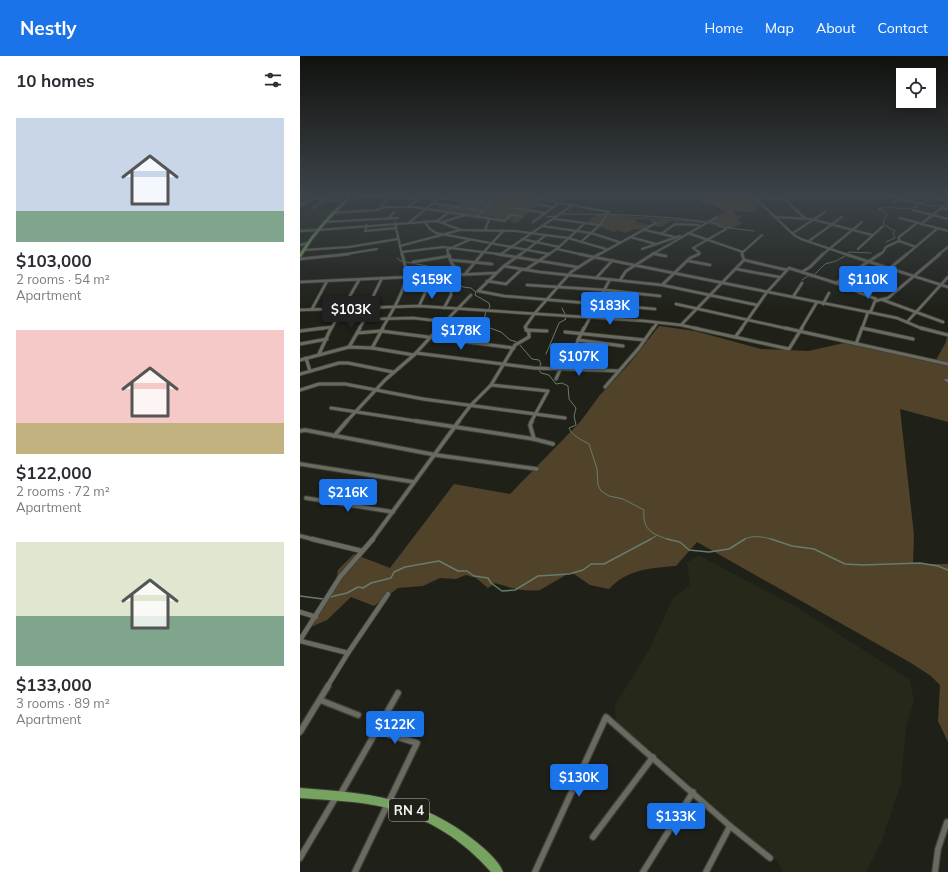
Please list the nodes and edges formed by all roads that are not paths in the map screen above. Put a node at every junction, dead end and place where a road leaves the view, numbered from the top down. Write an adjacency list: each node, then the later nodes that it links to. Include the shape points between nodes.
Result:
1 (315, 233): 40 (highway)
2 (397, 233): 31 (street)
3 (438, 233): 24 (street)
4 (452, 233): 24 (street)
5 (501, 233): 41 (street)
6 (531, 233): 33 (street)
7 (532, 233): 21 (street)
8 (574, 233): 30 (street)
9 (586, 233): 22 (street)
10 (638, 233): 28 (street)
11 (657, 233): 23 (street)
12 (688, 233): 25 (street); 34 (street)
13 (718, 233): 34 (street)
14 (793, 233): 36 (street)
15 (820, 233): 36 (street)
16 (848, 233): 50 (street)
17 (864, 233): 27 (street)
18 (874, 233): 27 (street)
19 (902, 233): 37 (street, via 898,236)
20 (932, 233): 46 (street)
21 (546, 234): 30 (street); 38 (street)
22 (591, 234): 35 (street); 39 (street)
23 (661, 234): 29 (street)
24 (446, 235): 32 (street); 44 (street)
25 (683, 235): 29 (street); 60 (street)
26 (762, 235): 59 (street)
27 (872, 235): 55 (street)
28 (630, 237): 39 (street); 43 (street)
29 (675, 237): 43 (street)
30 (568, 238): 35 (street); 49 (street)
31 (398, 239): 44 (street); 56 (street, via 349,247)
32 (470, 239): 41 (street); 48 (street)
33 (522, 239): 38 (street); 45 (street)
34 (707, 239): 59 (street); 74 (street, via 693,248 700,252)
35 (582, 241): 53 (street)
36 (809, 241): 50 (street)
37 (899, 241): 46 (street); 73 (street)
38 (536, 242): 49 (street); 52 (street)
39 (618, 242): 53 (street)
40 (307, 243): 42 (street); 56 (highway)
41 (491, 243): 45 (street); 58 (street)
42 (300, 244)
43 (656, 244): 54 (street)
44 (400, 246): 57 (street)
45 (511, 246): 52 (street); 61 (street)
46 (916, 246): 83 (street)
47 (948, 247): 96 (street)
48 (451, 248): 57 (street); 58 (street); 64 (street, via 447,250)
49 (558, 248): 62 (street); 66 (street)
50 (828, 248): 73 (street); 89 (street)
51 (377, 249): 68 (street)
52 (527, 249): 62 (street); 65 (street)
53 (606, 249): 66 (street)
54 (642, 249)
55 (858, 249)
56 (304, 250): 63 (highway)
57 (402, 252): 97 (street)
58 (484, 252): 61 (street); 76 (street)
59 (743, 252): 72 (street)
60 (652, 253): 67 (street); 78 (street)
61 (501, 254): 65 (street)
62 (549, 254): 70 (street)
63 (300, 256)
64 (450, 256): 69 (street); 75 (street)
65 (518, 256): 70 (street); 80 (street)
66 (596, 256): 71 (street); 81 (street)
67 (666, 256)
68 (300, 259)
69 (451, 260): 76 (street); 93 (street)
70 (540, 260): 81 (street); 86 (street)
71 (613, 260): 78 (street); 99 (street)
72 (744, 260): 85 (street); 87 (street)
73 (867, 260): 83 (street); 90 (street)
74 (689, 261): 79 (street); 92 (street)
75 (413, 262)
76 (475, 262): 77 (street); 91 (street)
77 (492, 264)
78 (635, 264): 92 (street); 104 (street)
79 (710, 265)
80 (504, 266): 84 (street); 88 (street)
81 (577, 267): 94 (street)
82 (422, 268): 95 (street)
83 (890, 268): 96 (street); 105 (street)
84 (522, 269): 86 (street); 108 (street, via 506,284)
85 (736, 269): 100 (street); 109 (street)
86 (525, 270): 94 (street)
87 (787, 270): 89 (street, via 789,268); 100 (street)
88 (496, 272): 91 (street); 108 (street)
89 (802, 272): 111 (street)
90 (851, 272): 105 (street); 111 (street)
91 (466, 273): 93 (street)
92 (675, 273): 109 (street); 114 (street)
93 (457, 274): 95 (street)
94 (568, 275): 99 (street); 116 (street)
95 (423, 276): 97 (street); 134 (street, via 428,289)
96 (914, 276): 115 (street); 127 (street, via 888,298)
97 (406, 277): 98 (street); 133 (street)
98 (382, 278): 103 (street); 135 (street)
99 (596, 278): 102 (street)
100 (779, 278): 119 (street)
101 (948, 278): 115 (street)
102 (610, 279): 104 (street); 118 (street)
103 (359, 280): 106 (street); 136 (street)
104 (620, 280): 114 (street)
105 (874, 280): 120 (street)
106 (327, 281): 107 (street); 139 (street)
107 (300, 282)
108 (487, 282): 126 (street, via 478,291)
109 (720, 283): 119 (street); 123 (street)
110 (802, 283): 125 (street)
111 (836, 283): 120 (street)
112 (452, 285): 137 (street, via 451,295)
113 (527, 285): 116 (street)
114 (662, 285): 123 (street)
115 (940, 285): 117 (street); 144 (street)
116 (557, 287): 118 (street); 126 (street)
117 (948, 287)
118 (605, 290): 124 (street); 129 (street)
119 (767, 292): 125 (street); 132 (street)
120 (860, 292): 127 (street)
121 (829, 293): 131 (street)
122 (471, 295): 140 (street)
123 (709, 295): 132 (street); 138 (street)
124 (660, 296)
125 (793, 297): 128 (street)
126 (547, 299): 129 (street); 145 (street)
127 (878, 299): 143 (street); 144 (street)
128 (817, 302): 131 (street); 162 (street)
129 (598, 303): 141 (street); 146 (street)
130 (676, 304): 138 (street)
131 (823, 304): 143 (street)
132 (757, 305): 150 (street)
133 (395, 306): 134 (street); 135 (street); 148 (street)
134 (419, 306): 137 (street)
135 (368, 307): 136 (street)
136 (342, 308): 139 (street); 149 (street)
137 (444, 308): 140 (street)
138 (697, 308): 150 (street); 155 (street)
139 (312, 309): 142 (street)
140 (456, 309): 145 (street); 151 (street)
141 (655, 309)
142 (300, 310)
143 (868, 312): 152 (street); 157 (street)
144 (915, 312): 152 (street); 153 (street)
145 (535, 313): 146 (street); 158 (street, via 525,327)
146 (590, 317): 154 (street); 165 (street)
147 (365, 319): 148 (street); 149 (street); 164 (street)
148 (388, 319): 151 (street, via 412,318); 160 (street)
149 (335, 320): 156 (street)
150 (747, 320): 162 (street); 167 (street)
151 (445, 322): 168 (street); 173 (street, via 483,326)
152 (907, 322): 166 (street)
153 (943, 322)
154 (657, 323): 155 (street); 172 (street)
155 (681, 325): 167 (street)
156 (332, 327): 159 (street); 170 (street)
157 (862, 328): 169 (street); 175 (street)
158 (526, 330): 161 (street); 179 (street, via 529,337)
159 (300, 331)
160 (381, 331): 164 (street); 168 (street); 178 (street)
161 (547, 331)
162 (799, 331): 167 (street, via 789,349); 175 (street)
163 (565, 332): 165 (street)
164 (357, 333): 177 (street)
165 (581, 333): 171 (street); 172 (street)
166 (948, 335)
167 (736, 336)
168 (431, 338): 173 (street); 181 (street)
169 (913, 338)
170 (327, 339): 174 (street); 180 (street)
171 (578, 340): 176 (street); 186 (street, via 574,351 564,361)
172 (644, 340): 188 (street)
173 (473, 343): 179 (street)
174 (300, 344)
175 (856, 344): 185 (street)
176 (623, 346)
177 (349, 347): 178 (street); 180 (street)
178 (372, 348): 181 (street)
179 (514, 348): 184 (street)
180 (319, 354): 182 (street)
181 (415, 354): 184 (street); 189 (street)
182 (306, 358): 183 (street); 187 (street)
183 (300, 360)
184 (504, 364): 186 (street); 192 (street)
185 (948, 364)
186 (561, 369): 188 (street); 191 (street)
187 (310, 371): 189 (street, via 348,363); 190 (street)
188 (619, 371): 193 (street)
189 (393, 372): 195 (street)
190 (300, 374)
191 (556, 379)
192 (491, 385): 196 (street); 199 (street, via 548,391)
193 (605, 387)
194 (300, 390): 195 (street, via 333,383)
195 (377, 390): 196 (street); 198 (street)
196 (471, 405): 199 (street); 201 (street)
197 (331, 408): 198 (street)
198 (356, 412): 201 (street); 203 (street)
199 (535, 414): 200 (street); 204 (street, via 530,425)
200 (565, 418)
201 (455, 428): 204 (street); 206 (street)
202 (300, 431): 203 (street)
203 (334, 436): 206 (street)
204 (534, 439): 205 (street)
205 (553, 444)
206 (436, 455): 208 (street); 209 (street)
207 (300, 464): 209 (street)
208 (537, 469)
209 (414, 482): 211 (street)
210 (306, 498): 211 (street)
211 (393, 512): 213 (street)
212 (300, 536): 213 (street)
213 (362, 551): 216 (street, via 340,576)
214 (388, 594): 218 (street)
215 (300, 612): 216 (street)
216 (316, 617): 217 (street)
217 (300, 640): 218 (street)
218 (348, 653): 220 (street)
219 (398, 693): 222 (street)
220 (320, 700): 221 (street); 223 (street)
221 (358, 714)
222 (377, 731): 227 (street); 228 (street, via 417,743)
223 (300, 732)
224 (653, 757): 225 (street); 231 (street); 236 (street, via 606,717)
225 (693, 792): 230 (street); 237 (street)
226 (300, 793): 227 (highway, RN 4)
227 (338, 796): 228 (highway, RN 4); 232 (street)
228 (389, 804): 234 (street); 235 (highway, RN 4, via 431,818 462,837)
229 (947, 822): 239 (street, via 938,848)
230 (730, 826): 233 (street); 238 (street)
231 (593, 837)
232 (300, 858)
233 (770, 858)
234 (355, 872)
235 (498, 872)
236 (535, 872)
237 (643, 872)
238 (706, 872)
239 (935, 872)

